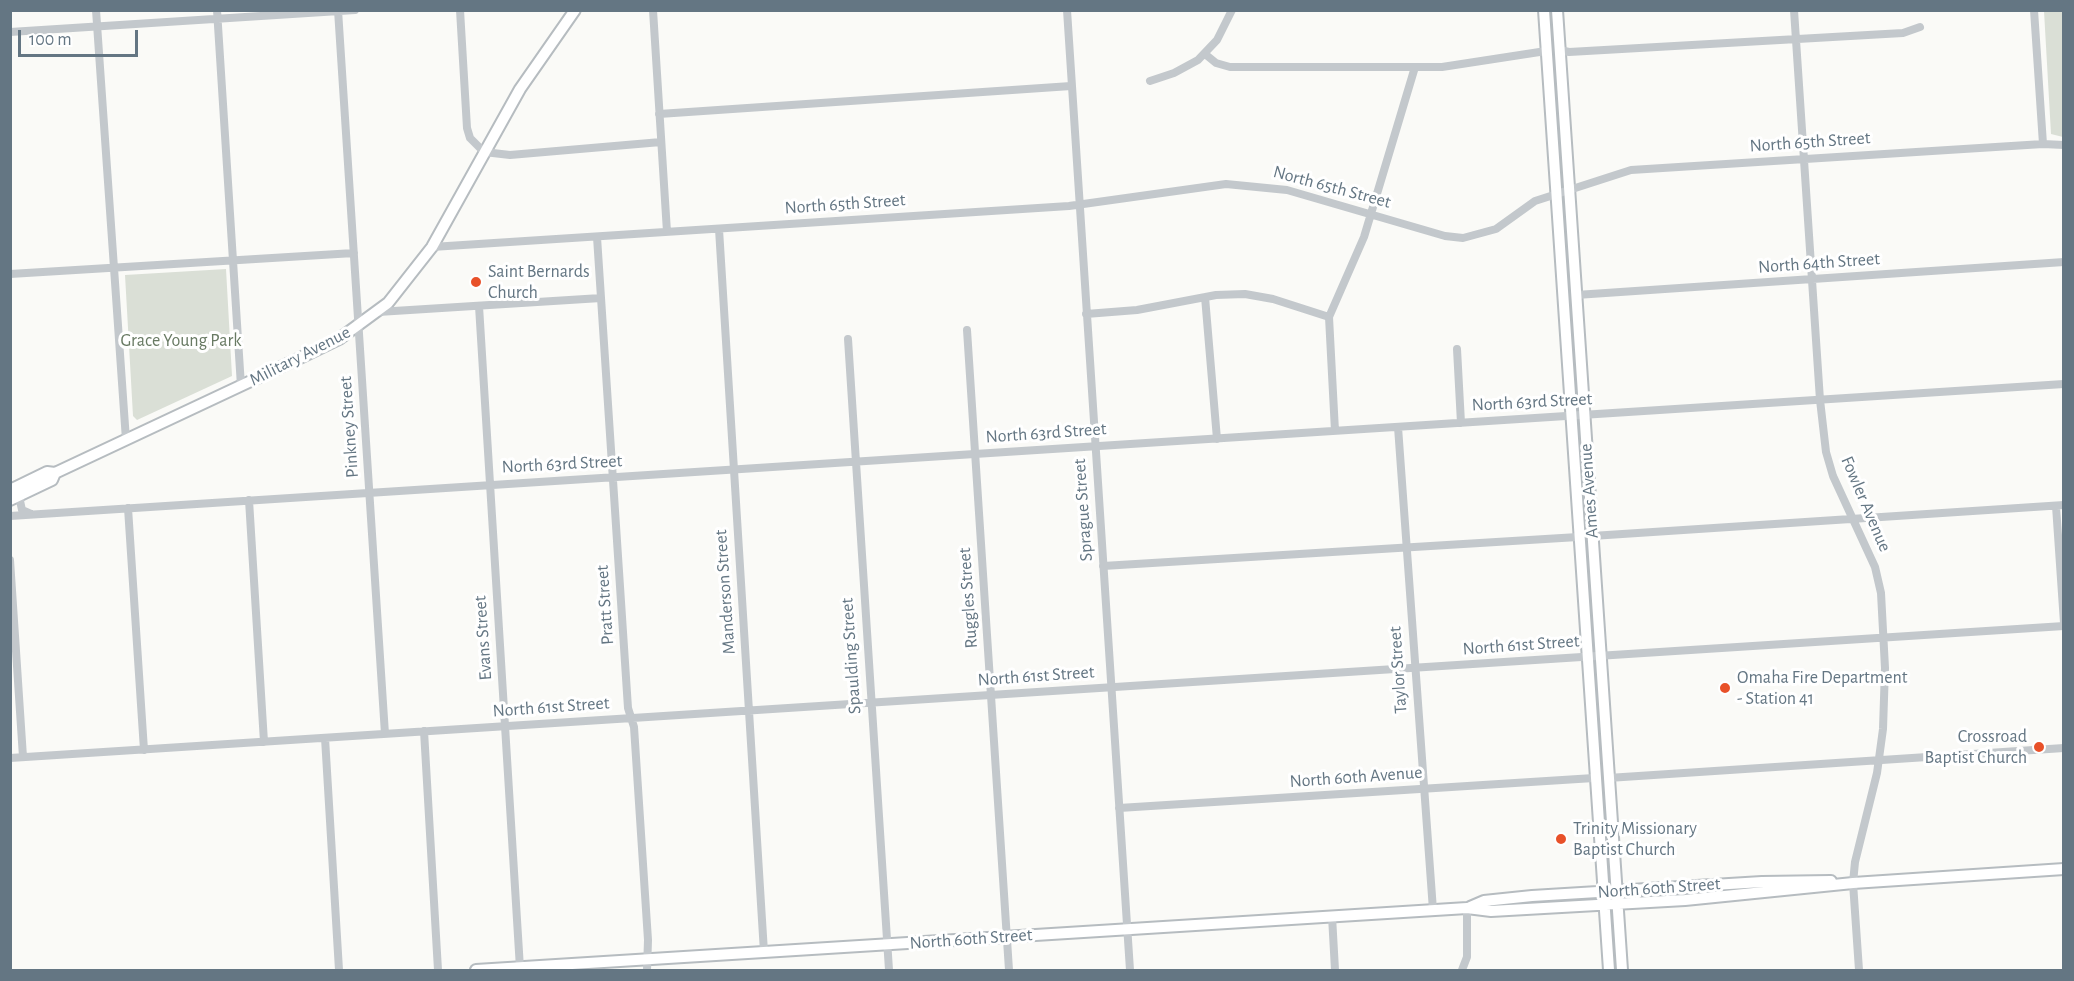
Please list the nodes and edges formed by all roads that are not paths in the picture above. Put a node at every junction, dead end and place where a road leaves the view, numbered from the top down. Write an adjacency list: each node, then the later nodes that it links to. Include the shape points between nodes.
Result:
1 (96, 10): 14 (street)
2 (355, 10): 12 (street)
3 (460, 10): 28 (street, via 467,128 470,138)
4 (575, 10): 28 (main road, Military Avenue, via 520,89)
5 (653, 10): 24 (street)
6 (1067, 10): 23 (street, Sprague Street)
7 (1232, 10): 20 (street)
8 (1544, 10): 19 (main road, Ames Avenue)
9 (1557, 10): 18 (main road, Ames Avenue)
10 (1794, 10): 17 (street, Fowler Avenue)
11 (2034, 10): 26 (street)
12 (339, 11): 13 (street); 38 (street, Pinkney Street)
13 (218, 15): 14 (street); 39 (street)
14 (98, 27): 16 (street); 41 (street)
15 (1920, 27): 17 (street, via 1903,33)
16 (10, 32)
17 (1796, 38): 18 (street); 29 (street, Fowler Avenue)
18 (1560, 50): 30 (main road, Ames Avenue)
19 (1546, 51): 21 (street, via 1459,66); 31 (main road, Ames Avenue)
20 (1205, 54): 21 (street, via 1230,67); 22 (street, via 1185,68)
21 (1415, 67): 33 (street)
22 (1150, 81)
23 (1071, 86): 24 (street); 32 (street, Sprague Street)
24 (659, 114): 25 (street)
25 (661, 142): 28 (street, via 510,155); 35 (street)
26 (2043, 144): 27 (street, North 65th Street); 29 (street, North 65th Street)
27 (2064, 145)
28 (484, 152): 37 (main road, Military Avenue)
29 (1804, 159): 30 (street, North 65th Street, via 1631,170); 43 (street, Fowler Avenue)
30 (1570, 190): 31 (street, North 65th Street); 44 (main road, Ames Avenue)
31 (1556, 195): 33 (street, North 65th Street, via 1530,203 1490,232 1463,238); 59 (main road, Ames Avenue)
32 (1079, 205): 33 (street, North 65th Street, via 1247,184 1287,190); 34 (street, North 65th Street); 49 (street, Sprague Street)
33 (1371, 214): 50 (street)
34 (719, 229): 35 (street, North 65th Street); 68 (street, Manderson Street)
35 (667, 232): 36 (street, North 65th Street)
36 (597, 237): 37 (street, North 65th Street); 46 (street, Pratt Street)
37 (432, 247): 48 (main road, Military Avenue, via 402,288)
38 (354, 253): 39 (street); 51 (street, Pinkney Street)
39 (233, 260): 41 (street); 56 (street)
40 (2064, 262): 43 (street, North 64th Street)
41 (113, 267): 42 (street); 64 (street)
42 (10, 274)
43 (1812, 280): 44 (street, North 64th Street); 57 (street, Fowler Avenue)
44 (1576, 295): 58 (main road, Ames Avenue)
45 (1205, 297): 49 (street, via 1137,310); 50 (street, via 1256,295); 63 (street)
46 (601, 298): 47 (street); 69 (street, Pratt Street)
47 (479, 306): 48 (street); 70 (street, Evans Street)
48 (378, 312): 51 (main road, Military Avenue)
49 (1086, 314): 65 (street, Sprague Street)
50 (1329, 317): 62 (street)
51 (359, 326): 56 (main road, Military Avenue); 71 (street, Pinkney Street)
52 (967, 330): 66 (street, Ruggles Street)
53 (848, 339): 67 (street, Spaulding Street)
54 (1457, 349): 60 (street)
55 (2064, 384): 57 (street, North 63rd Street)
56 (241, 386): 64 (main road, Military Avenue)
57 (1820, 400): 58 (street, North 63rd Street); 78 (street, Fowler Avenue, via 1829,465)
58 (1584, 415): 59 (street, North 63rd Street); 79 (main road, Ames Avenue)
59 (1570, 416): 60 (street, North 63rd Street); 80 (main road, Ames Avenue)
60 (1461, 423): 61 (street, North 63rd Street)
61 (1398, 427): 62 (street, North 63rd Street); 81 (street, Taylor Street)
62 (1335, 431): 63 (street, North 63rd Street)
63 (1217, 439): 65 (street, North 63rd Street)
64 (126, 440): 72 (main road, Military Avenue, via 55,473 47,472)
65 (1095, 447): 66 (street, North 63rd Street); 83 (street, Sprague Street)
66 (975, 455): 67 (street, North 63rd Street); 90 (street, Ruggles Street)
67 (855, 463): 68 (street, North 63rd Street); 91 (street, Spaulding Street)
68 (734, 471): 69 (street, North 63rd Street); 92 (street, Manderson Street)
69 (613, 478): 70 (street, North 63rd Street); 93 (street, Pratt Street)
70 (490, 485): 71 (street, North 63rd Street); 94 (street, Evans Street)
71 (370, 492): 73 (street, North 63rd Street); 96 (street, Pinkney Street)
72 (13, 495): 76 (street, via 22,510)
73 (249, 500): 75 (street, North 63rd Street); 98 (street)
74 (2060, 506): 78 (street); 84 (street)
75 (128, 508): 76 (street, North 63rd Street); 100 (street)
76 (32, 514): 77 (street, North 63rd Street)
77 (10, 516)
78 (1852, 518): 79 (street); 85 (street, Fowler Avenue, via 1875,567)
79 (1592, 536): 87 (main road, Ames Avenue)
80 (1578, 537): 81 (street); 86 (main road, Ames Avenue)
81 (1407, 548): 83 (street); 88 (street, Taylor Street)
82 (10, 560): 101 (street)
83 (1103, 566): 89 (street, Sprague Street)
84 (2064, 624): 85 (street, North 61st Street)
85 (1884, 638): 87 (street, North 61st Street); 103 (street, Fowler Avenue, via 1885,700)
86 (1586, 657): 87 (street, North 61st Street); 88 (street, North 61st Street); 104 (main road, Ames Avenue)
87 (1599, 657): 105 (main road, Ames Avenue)
88 (1414, 668): 89 (street, North 61st Street); 106 (street, Taylor Street)
89 (1111, 688): 90 (street, North 61st Street); 107 (street, Sprague Street)
90 (991, 695): 91 (street, North 61st Street); 118 (street, Ruggles Street)
91 (870, 703): 92 (street, North 61st Street); 119 (street, Spaulding Street)
92 (750, 711): 93 (street, North 61st Street); 120 (street, Manderson Street)
93 (631, 718): 94 (street, North 61st Street); 121 (street, Pratt Street)
94 (506, 726): 95 (street, North 61st Street); 122 (street, Evans Street)
95 (424, 731): 96 (street, North 61st Street); 124 (street)
96 (385, 734): 97 (street, North 61st Street)
97 (325, 738): 98 (street, North 61st Street); 123 (street)
98 (264, 742): 100 (street, North 61st Street)
99 (2064, 748): 103 (street)
100 (144, 750): 101 (street, North 61st Street)
101 (23, 757): 102 (street, North 61st Street)
102 (10, 758)
103 (1879, 760): 105 (street); 109 (street, Fowler Avenue)
104 (1594, 778): 106 (street, North 60th Avenue); 111 (main road, Ames Avenue)
105 (1608, 778): 110 (main road, Ames Avenue)
106 (1422, 789): 107 (street, North 60th Avenue); 115 (street, Taylor Street)
107 (1119, 808): 117 (street, Sprague Street)
108 (2064, 869): 109 (main road, North 60th Street)
109 (1853, 883): 110 (main road, North 60th Street, via 1802,880); 112 (main road, North 60th Street); 133 (street, Fowler Avenue)
110 (1616, 891): 111 (main road, North 60th Street); 112 (main road, Ames Avenue)
111 (1603, 892): 113 (main road, Ames Avenue); 114 (main road, North 60th Street, via 1500,899)
112 (1616, 904): 113 (main road, North 60th Street); 132 (main road, Ames Avenue)
113 (1604, 905): 114 (main road, North 60th Street, via 1491,911); 131 (main road, Ames Avenue)
114 (1467, 908): 115 (main road, North 60th Street); 130 (street, via 1467,957)
115 (1433, 910): 116 (main road, North 60th Street)
116 (1332, 916): 117 (main road, North 60th Street); 129 (street)
117 (1127, 929): 118 (main road, North 60th Street); 128 (street, Sprague Street)
118 (1006, 937): 119 (main road, North 60th Street); 127 (street, Ruggles Street)
119 (887, 944): 120 (main road, North 60th Street); 126 (street, Spaulding Street)
120 (764, 952): 121 (main road, North 60th Street)
121 (647, 965): 122 (main road, North 60th Street)
122 (520, 968): 125 (main road, North 60th Street)
123 (339, 970)
124 (438, 970)
125 (476, 970)
126 (889, 970)
127 (1009, 970)
128 (1130, 970)
129 (1335, 970)
130 (1462, 970)
131 (1608, 970)
132 (1622, 970)
133 (1859, 970)

